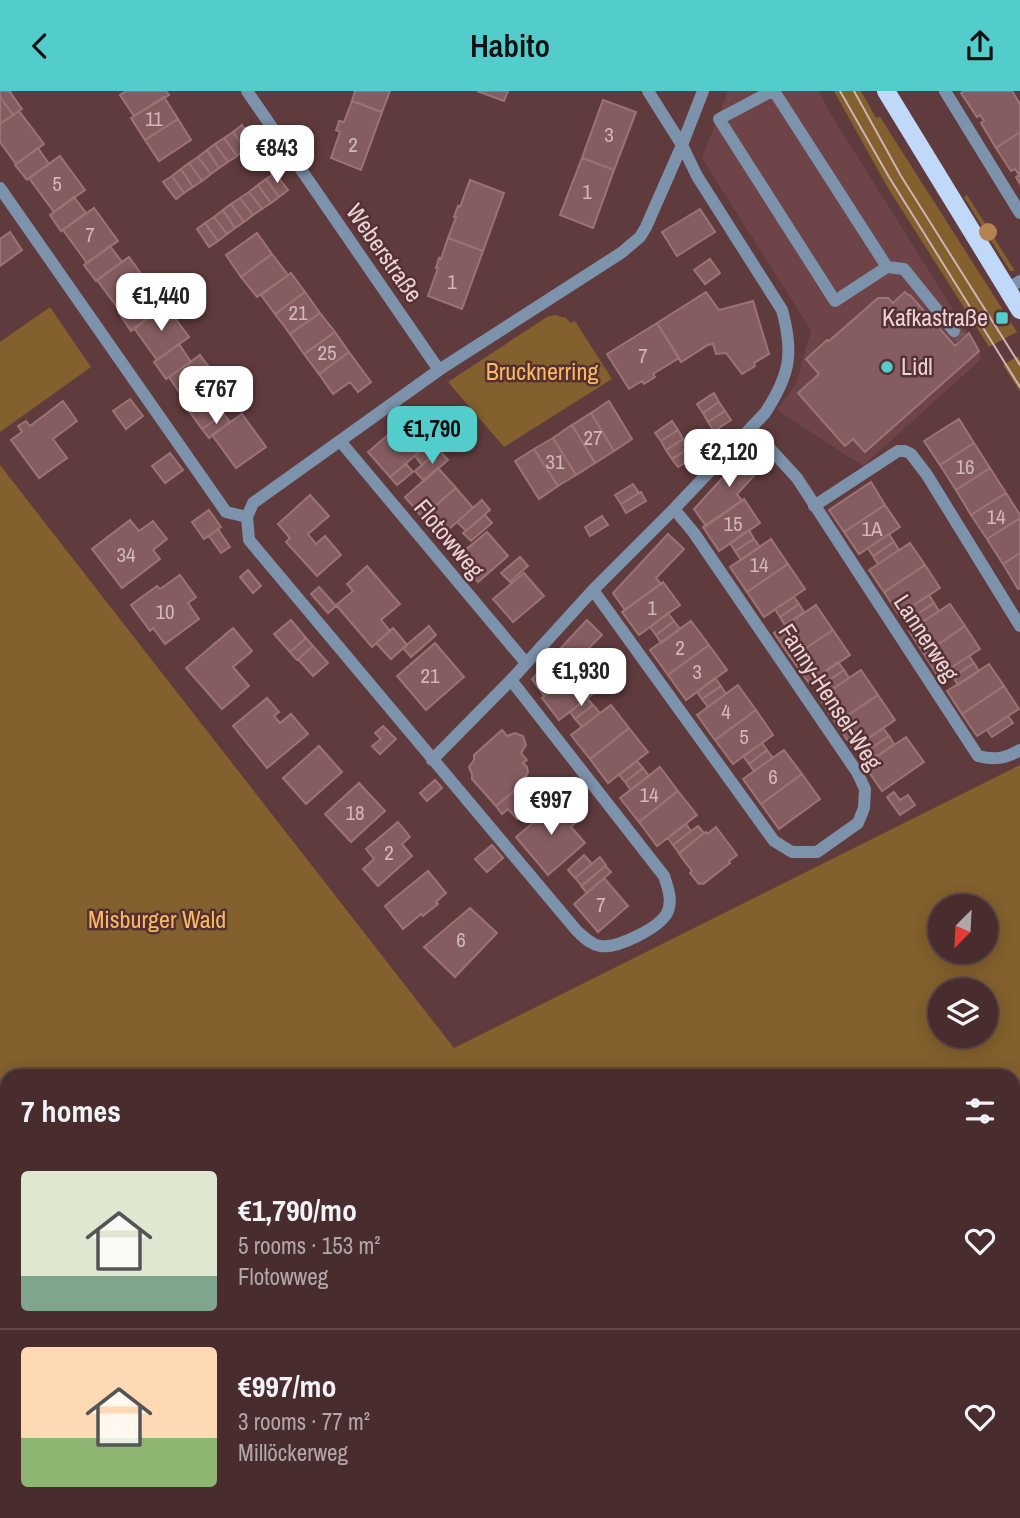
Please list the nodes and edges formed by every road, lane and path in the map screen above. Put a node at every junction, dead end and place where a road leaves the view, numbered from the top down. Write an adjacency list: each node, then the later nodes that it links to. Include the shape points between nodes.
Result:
1 (247, 91): 16 (street, Weberstraße)
2 (648, 91): 9 (street)
3 (703, 91): 7 (street)
4 (773, 91): 8 (street); 12 (street)
5 (886, 91): 13 (main road)
6 (944, 91): 11 (street)
7 (698, 106): 8 (street); 9 (street)
8 (719, 119): 12 (street, via 835,301)
9 (682, 145): 16 (street, via 640,237); 17 (street, via 782,310 788,333 785,375 777,395)
10 (0, 187): 21 (street, via 226,512)
11 (1020, 213)
12 (887, 267): 15 (street, via 904,269)
13 (1014, 285): 14 (main road)
14 (1020, 310)
15 (954, 331)
16 (439, 370): 18 (street)
17 (751, 428): 19 (street, Lannerweg, via 797,478); 20 (street)
18 (340, 441): 21 (street, via 253,503); 24 (street, Flotowweg)
19 (814, 506): 23 (street, via 898,451 911,454); 26 (street, Lannerweg, via 978,756 995,760)
20 (674, 509): 22 (street); 22 (street, Fanny-Hensel-Weg, via 857,772 865,789 858,823 817,852 792,852 774,841)
21 (247, 517): 27 (street, via 249,540)
22 (593, 590): 24 (street)
23 (1020, 626)
24 (526, 663): 25 (street)
25 (511, 680): 27 (street); 27 (street, via 664,876 670,903 660,922 626,941 602,947 577,932)
26 (1020, 750)
27 (432, 761)

